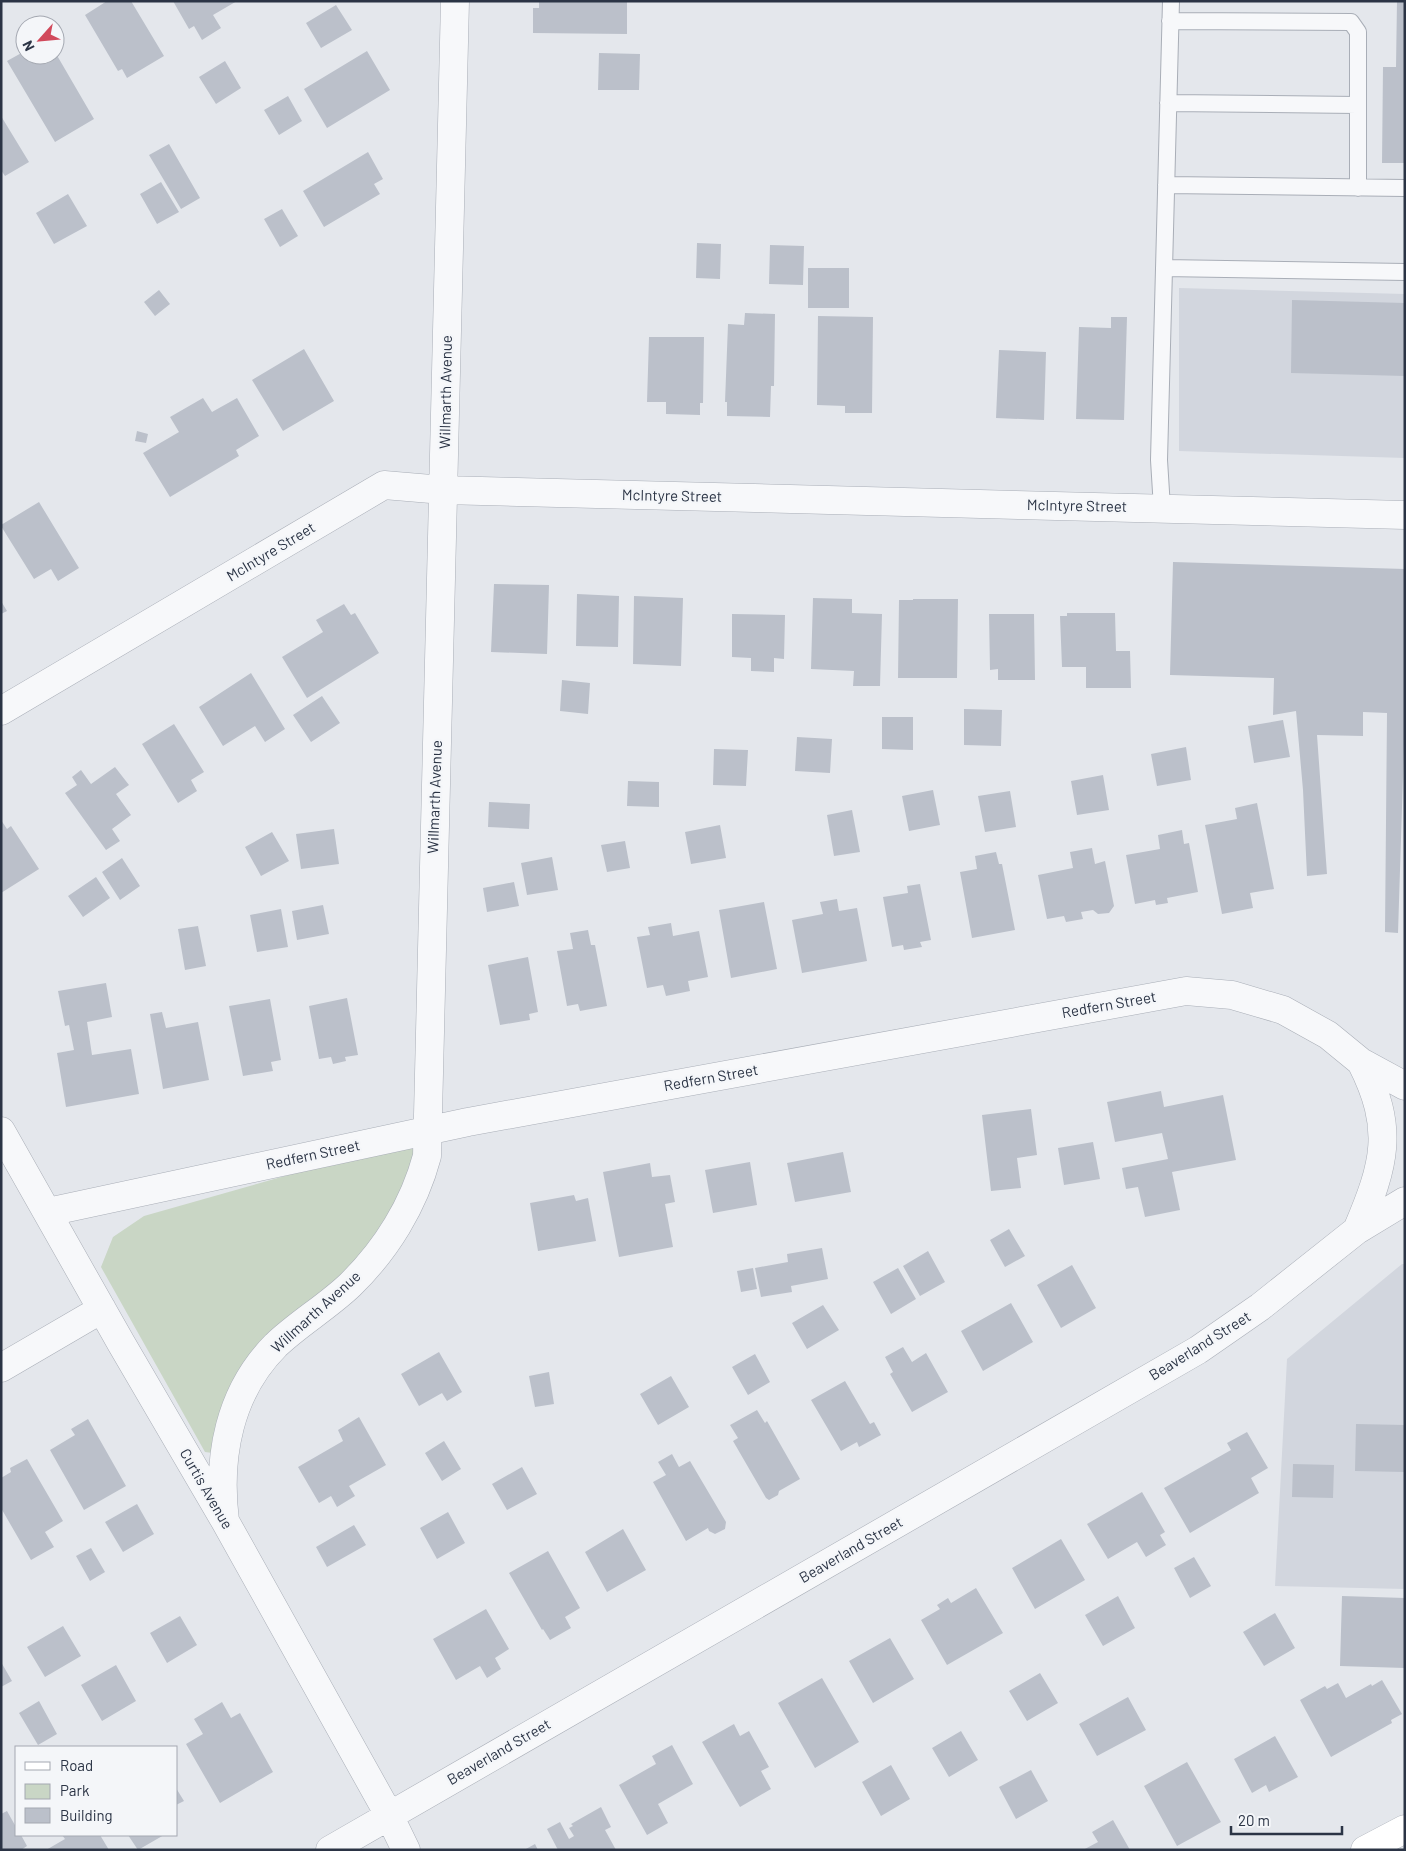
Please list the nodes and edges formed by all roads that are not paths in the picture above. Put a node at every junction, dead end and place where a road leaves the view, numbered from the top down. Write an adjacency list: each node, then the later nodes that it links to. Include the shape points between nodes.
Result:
1 (455, 1): 11 (street, Willmarth Avenue)
2 (1171, 1): 3 (lane)
3 (1170, 21): 4 (lane); 5 (lane, via 1351,22 1358,32)
4 (1168, 103): 5 (lane); 6 (lane)
5 (1357, 105): 7 (lane)
6 (1166, 185): 7 (lane); 9 (lane)
7 (1358, 188): 8 (lane)
8 (1405, 188)
9 (1164, 268): 10 (lane); 12 (lane, via 1159,460)
10 (1405, 272)
11 (443, 490): 12 (street, McIntyre Street); 14 (street, McIntyre Street, via 384,485); 18 (street, Willmarth Avenue)
12 (1162, 508): 13 (street, McIntyre Street)
13 (1405, 515)
14 (1, 711)
15 (1361, 1062): 16 (street); 18 (street, Redfern Street, via 1328,1035 1283,1010 1232,995 1186,991); 21 (street, Beaverland Street, via 1372,1083 1383,1130 1378,1177)
16 (1405, 1086)
17 (1, 1131): 20 (street, Curtis Avenue)
18 (427, 1131): 20 (street, Redfern Street); 24 (street, Willmarth Avenue, via 422,1175 387,1242 350,1285 276,1345 244,1391 232,1417 223,1454 221,1492)
19 (1405, 1201): 21 (street, Beaverland Street)
20 (48, 1212): 22 (street, Curtis Avenue)
21 (1356, 1230): 25 (street, Beaverland Street, via 1260,1307 1198,1350)
22 (102, 1309): 23 (street); 24 (street, Curtis Avenue)
23 (1, 1368)
24 (225, 1521): 25 (street, Curtis Avenue)
25 (389, 1815): 27 (street, Beaverland Street); 28 (street, Curtis Avenue)
26 (1405, 1829): 29 (street)
27 (330, 1850)
28 (406, 1850)
29 (1365, 1850)

